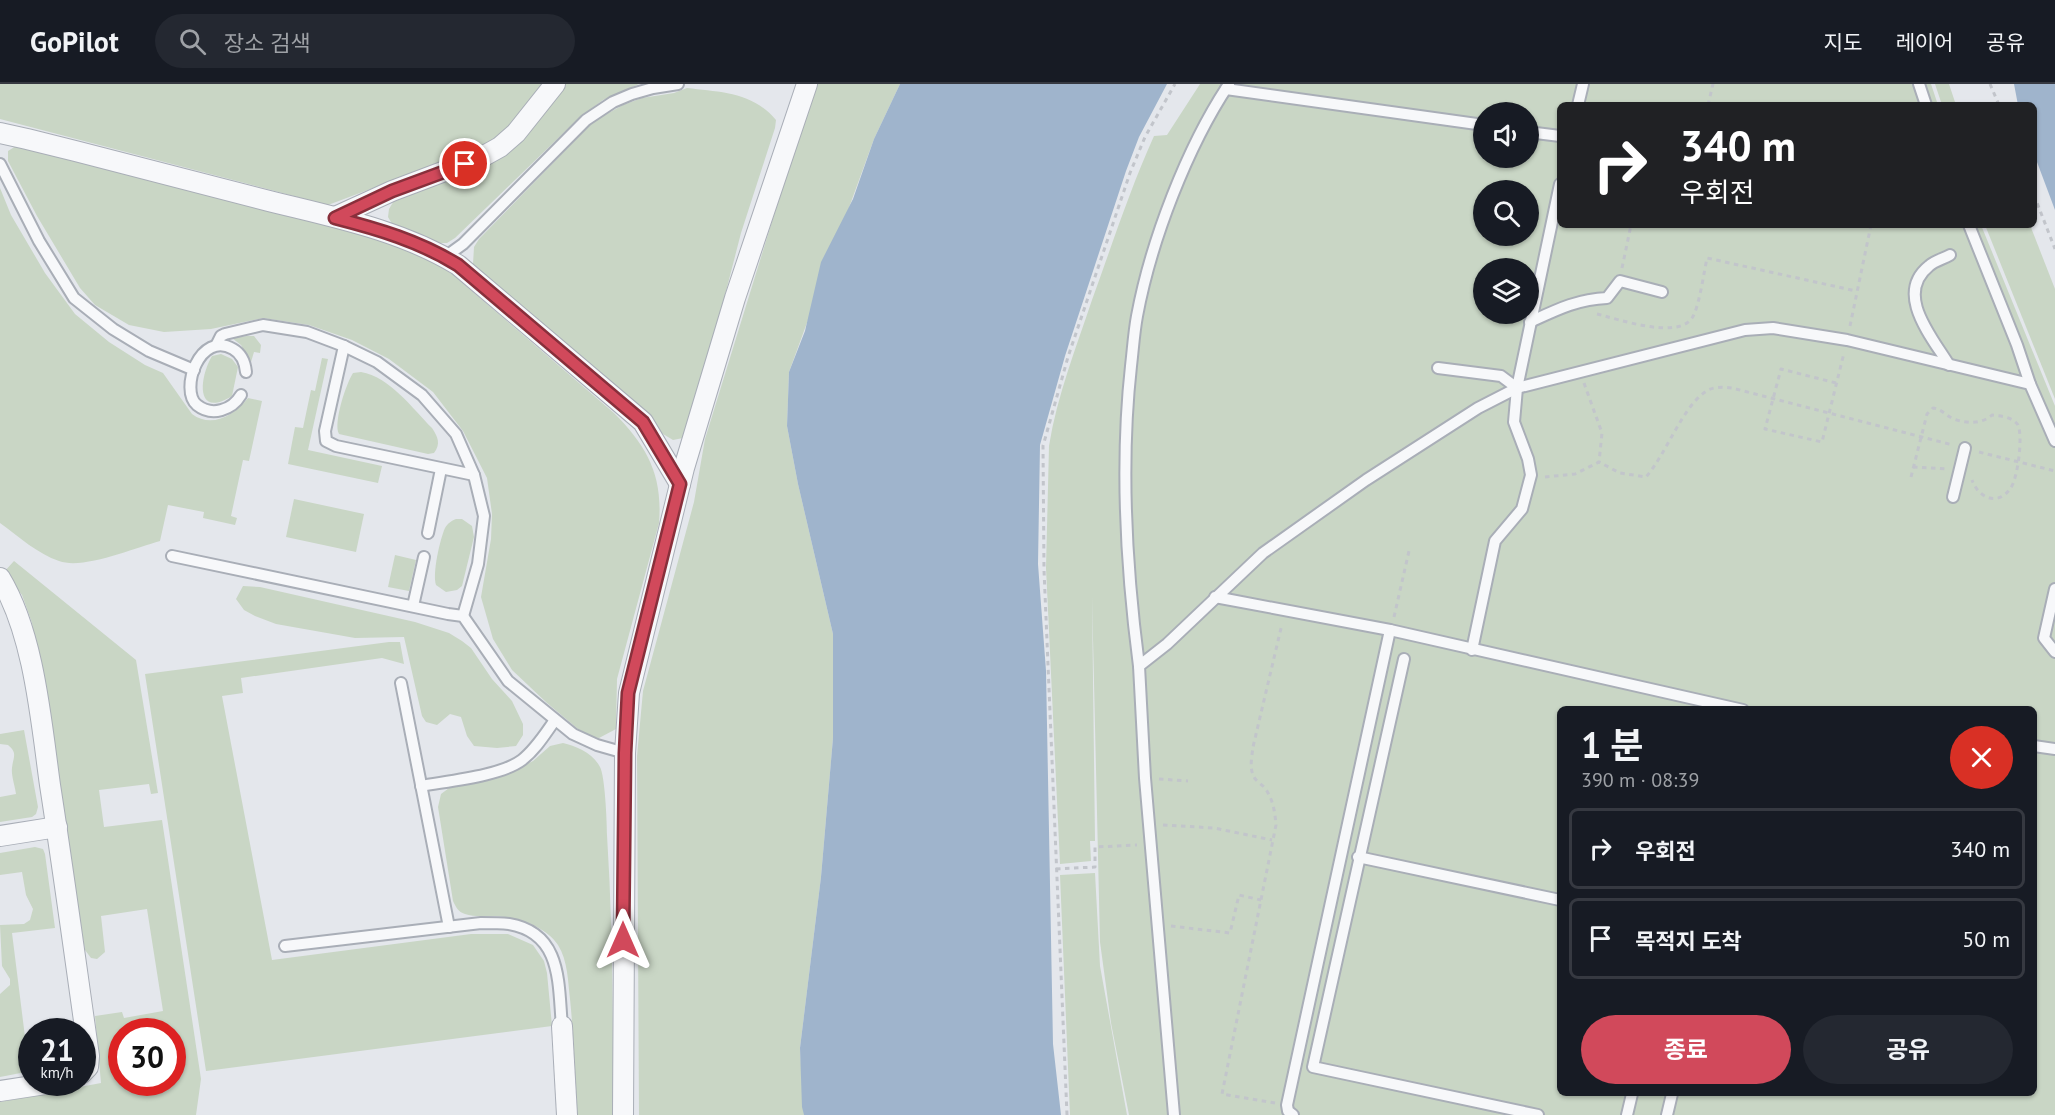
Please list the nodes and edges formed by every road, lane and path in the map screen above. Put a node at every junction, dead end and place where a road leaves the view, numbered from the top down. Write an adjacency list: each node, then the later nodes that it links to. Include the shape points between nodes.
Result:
1 (555, 84): 21 (street, via 500,147)
2 (678, 84): 27 (lane, via 632,94 586,120 463,244)
3 (807, 84): 56 (street, via 735,297)
4 (1175, 84): 89 (path, via 1130,173 1068,357 1043,446)
5 (1583, 84): 10 (lane)
6 (1713, 84): 11 (path)
7 (1919, 84): 12 (lane)
8 (1990, 84): 13 (path)
9 (1228, 86): 14 (lane); 73 (lane, via 1184,167 1153,250 1137,316 1125,473)
10 (1579, 102)
11 (1709, 102)
12 (1925, 102)
13 (1998, 102)
14 (1473, 123)
15 (0, 133): 21 (street)
16 (1539, 133): 17 (lane)
17 (1557, 136)
18 (0, 164): 40 (lane, via 39,241 74,298 122,335)
19 (1557, 198): 28 (lane)
20 (2037, 203): 25 (path)
21 (335, 218): 27 (street, via 391,233)
22 (1630, 228): 29 (path)
23 (1870, 228): 30 (path)
24 (1970, 228): 44 (lane)
25 (2055, 249)
26 (1950, 255): 38 (lane, via 1929,266 1915,283 1914,296 1917,311)
27 (445, 257): 56 (street, via 643,422)
28 (1539, 281)
29 (1620, 281): 31 (lane); 32 (lane, via 1607,298)
30 (1856, 291): 32 (path, via 1707,258 1694,314 1686,323 1655,327 1591,312); 35 (path)
31 (1662, 292)
32 (1588, 299): 33 (lane)
33 (1539, 318)
34 (1530, 324): 45 (lane)
35 (1847, 340): 38 (lane); 42 (lane, via 1773,328 1745,330); 43 (path)
36 (217, 345): 37 (lane, via 225,334 263,325 307,332); 40 (lane, via 206,350); 41 (lane, via 240,354)
37 (344, 346): 52 (lane, via 326,441); 55 (lane, via 377,362 422,395 456,434)
38 (1949, 365): 44 (lane)
39 (1438, 368): 45 (lane, via 1501,376)
40 (194, 370): 46 (lane, via 192,392 200,407 227,409)
41 (246, 372)
42 (1581, 373): 45 (lane); 51 (path, via 1602,434)
43 (1836, 383): 47 (path, via 1781,369); 48 (path)
44 (2030, 384): 49 (lane)
45 (1517, 388): 54 (lane, via 1514,422); 64 (lane, via 1478,408 1366,480 1263,553)
46 (241, 395)
47 (1773, 399): 48 (path); 48 (path, via 1766,429 1822,442); 51 (path, via 1732,388 1706,391 1693,404 1646,477 1620,473)
48 (1828, 413): 50 (path)
49 (2055, 441)
50 (1965, 448): 53 (path); 57 (lane)
51 (1599, 462): 54 (path, via 1575,474)
52 (441, 469): 55 (lane); 58 (lane)
53 (2055, 471)
54 (1531, 475): 70 (lane, via 1522,509 1495,541)
55 (474, 476): 68 (lane, via 484,516 478,564)
56 (680, 484): 79 (street, via 628,693)
57 (1953, 497)
58 (428, 533)
59 (1409, 551): 69 (path)
60 (172, 556): 66 (lane)
61 (424, 557): 66 (lane)
62 (0, 578): 65 (street)
63 (2055, 589): 71 (lane, via 2044,638)
64 (1215, 597): 67 (lane); 73 (lane)
65 (6, 601): 84 (street, via 29,654)
66 (413, 606): 68 (lane)
67 (1285, 610): 69 (lane); 86 (path, via 1251,765 1254,778 1264,787 1275,813)
68 (463, 616): 76 (lane, via 508,681)
69 (1390, 630): 70 (lane); 101 (lane)
70 (1473, 650): 75 (lane)
71 (2055, 652)
72 (1404, 659): 88 (lane)
73 (1139, 666): 80 (lane)
74 (401, 683): 82 (lane)
75 (1725, 706)
76 (555, 720): 79 (lane, via 573,734); 82 (lane, via 537,746 520,761 496,771)
77 (2037, 746): 78 (lane)
78 (2055, 749)
79 (625, 753): 103 (street)
80 (1145, 778): 81 (path); 83 (lane)
81 (1188, 782)
82 (422, 786): 93 (lane)
83 (1149, 826): 86 (path, via 1214,828); 87 (lane)
84 (57, 827): 85 (street); 95 (street)
85 (0, 836)
86 (1273, 840): 91 (path)
87 (1151, 845): 89 (path, via 1095,847 1095,867); 92 (lane)
88 (1358, 857): 90 (lane); 106 (lane, via 1313,1068)
89 (1056, 869): 104 (path)
90 (1557, 899)
91 (1261, 900): 92 (path, via 1239,895 1230,933); 101 (path, via 1222,1094)
92 (1158, 926): 105 (lane)
93 (449, 927): 94 (lane); 96 (lane, via 510,925 538,936 549,948 557,973)
94 (285, 946)
95 (84, 1018)
96 (562, 1026): 102 (street)
97 (18, 1088): 98 (street)
98 (0, 1091)
99 (1632, 1096): 107 (lane)
100 (1672, 1096): 108 (lane)
101 (1290, 1110)
102 (567, 1115)
103 (623, 1115)
104 (1067, 1115)
105 (1174, 1115)
106 (1538, 1115)
107 (1627, 1115)
108 (1667, 1115)

